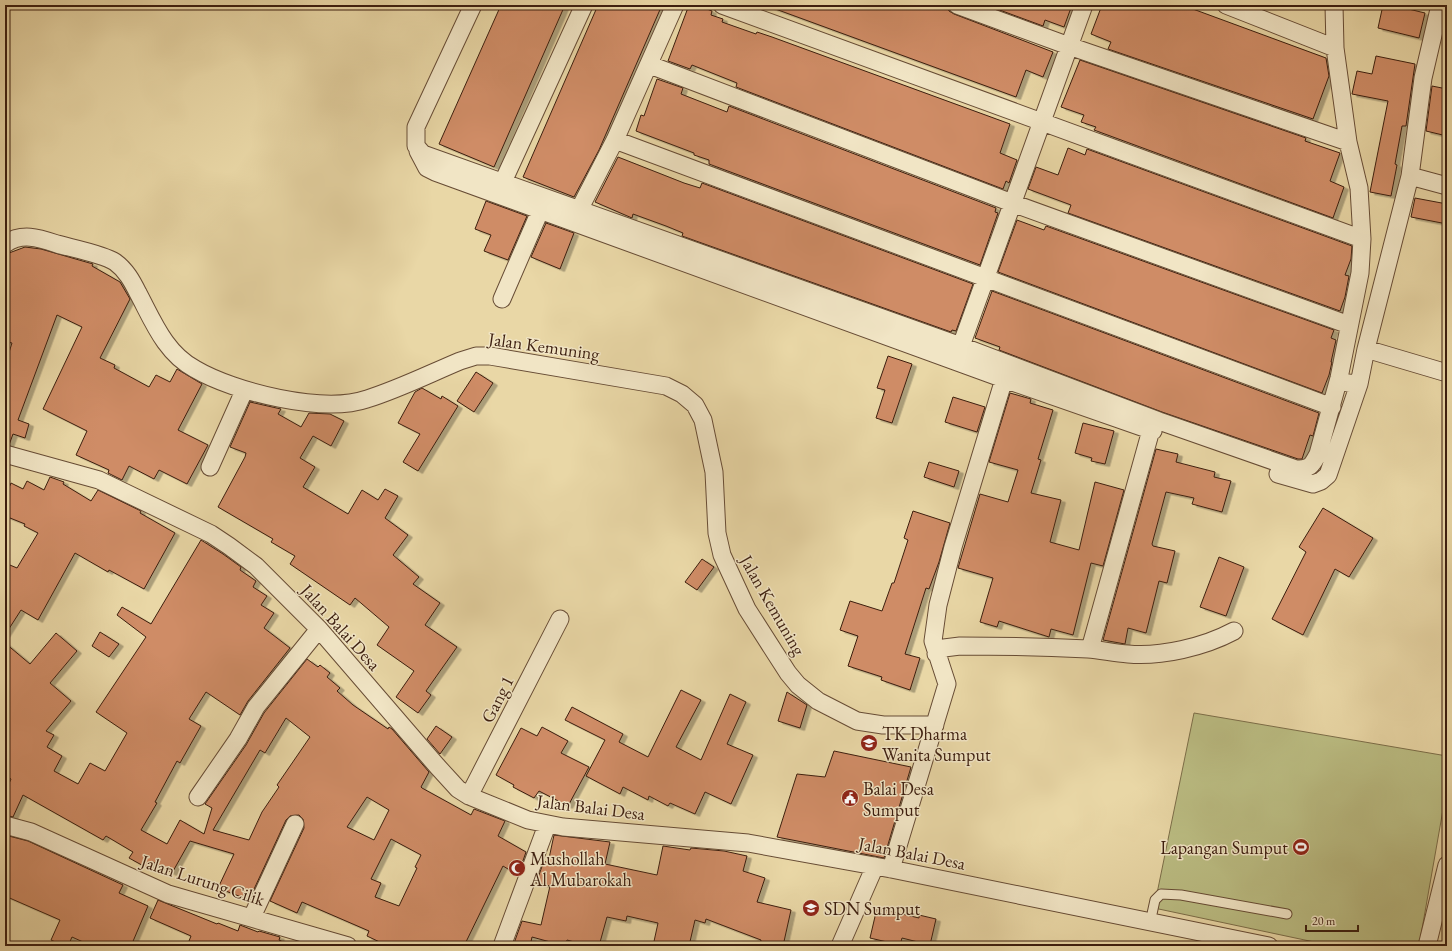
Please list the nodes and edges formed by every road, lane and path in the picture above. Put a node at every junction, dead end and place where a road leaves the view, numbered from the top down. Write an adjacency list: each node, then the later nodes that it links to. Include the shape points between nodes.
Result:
1 (473, 5): 16 (street, via 416,127)
2 (584, 5): 18 (street)
3 (675, 5): 12 (street)
4 (722, 5): 13 (street)
5 (957, 5): 10 (street)
6 (1084, 5): 10 (street)
7 (1226, 5): 11 (street)
8 (1334, 5): 11 (street)
9 (1440, 5): 17 (street, via 1423,78)
10 (1069, 46): 13 (street); 15 (street)
11 (1335, 48): 15 (street)
12 (650, 64): 14 (street); 20 (street)
13 (1041, 123): 20 (street); 23 (street)
14 (615, 140): 21 (street); 25 (street)
15 (1348, 142): 23 (street, via 1358,188)
16 (416, 146): 18 (street, via 423,154); 22 (street, via 427,168)
17 (1410, 176): 19 (street); 29 (street)
18 (502, 184): 21 (street)
19 (1447, 186)
20 (1012, 203): 25 (street); 27 (street)
21 (579, 210): 28 (street)
22 (540, 211): 26 (street); 32 (street)
23 (1362, 239): 27 (street, via 1360,273)
24 (5, 244): 34 (street, Jalan Kemuning, via 24,236 113,261 125,270 167,347 193,369)
25 (985, 279): 28 (street); 35 (street)
26 (502, 299)
27 (1349, 325): 31 (street)
28 (961, 346): 35 (street, via 1159,421 1296,469 1306,469 1318,454)
29 (1366, 349): 30 (street); 33 (street)
30 (1447, 373)
31 (1339, 378): 33 (street); 35 (street)
32 (1004, 379): 36 (street); 43 (street, via 938,605 933,641)
33 (1359, 384): 36 (street, via 1328,475 1317,483 1302,482)
34 (244, 391): 38 (street); 44 (street, Jalan Kemuning, via 322,404 366,400 476,356 490,356 666,386 682,394 695,405 703,420 714,472 722,555 747,609 788,673 818,701 857,721 883,725)
35 (1332, 407)
36 (1151, 430): 42 (street)
37 (5, 454): 40 (street, Jalan Balai Desa, via 99,480 211,534 256,566)
38 (210, 467)
39 (560, 619): 45 (street, Gang 1)
40 (319, 629): 45 (street, Jalan Balai Desa, via 437,766 458,788); 46 (street, via 256,707 238,739)
41 (1234, 631): 42 (street, via 1221,638 1156,654 1128,654)
42 (1090, 649): 43 (street, via 960,646 944,648)
43 (936, 654): 44 (street, via 947,684)
44 (935, 725): 51 (street)
45 (470, 796): 49 (street, Jalan Balai Desa, via 528,820)
46 (198, 797)
47 (295, 824): 53 (street)
48 (5, 825): 53 (street, Jalan Lurung Cilik, via 36,834 168,894)
49 (547, 825): 51 (street, Jalan Balai Desa, via 748,843); 56 (street)
50 (1447, 865): 59 (street)
51 (883, 867): 54 (street, Jalan Balai Desa); 57 (street)
52 (1287, 914): 54 (lane, via 1181,895 1161,894 1155,900)
53 (252, 917): 55 (street, Jalan Lurung Cilik)
54 (1150, 923): 58 (street, Jalan Balai Desa)
55 (348, 946)
56 (502, 946)
57 (840, 946)
58 (1269, 946)
59 (1427, 946)

